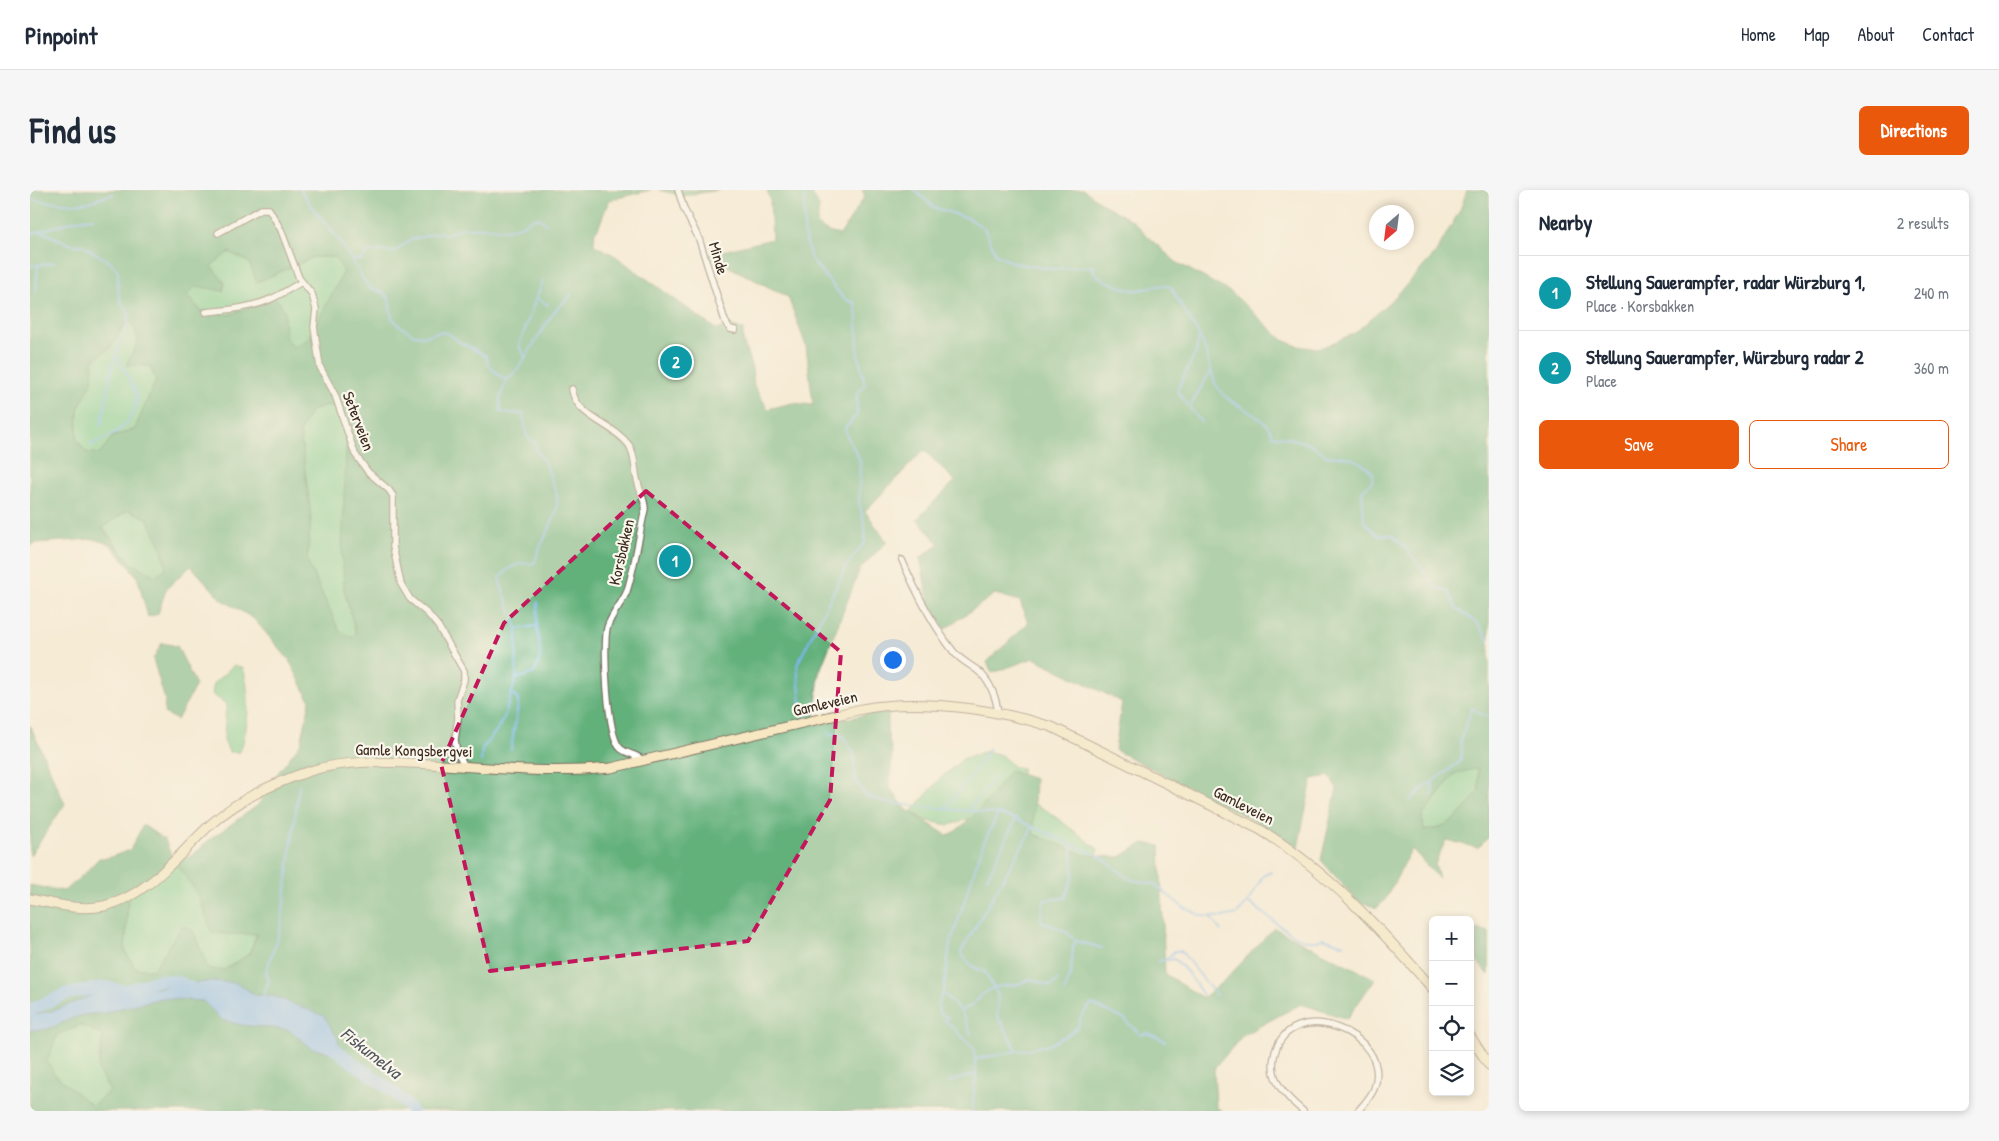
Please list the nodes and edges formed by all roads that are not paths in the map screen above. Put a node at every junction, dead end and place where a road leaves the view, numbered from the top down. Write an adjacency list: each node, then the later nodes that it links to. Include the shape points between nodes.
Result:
1 (678, 190): 5 (street, Minde, via 699,239 725,322)
2 (218, 233): 3 (street, Seterveien, via 261,210 269,209)
3 (302, 282): 4 (street, via 257,304); 11 (street, Seterveien, via 315,301 314,327 320,367 335,395 354,450 368,472 393,496 393,547 401,584 410,599 438,626 464,671 457,700 455,740)
4 (206, 312)
5 (735, 330)
6 (572, 389): 10 (street, Korsbakken, via 580,407 630,447 644,503 628,588 608,626 606,653 607,695 615,741 624,752)
7 (902, 560): 8 (street, via 925,608 954,652 986,680 996,699)
8 (998, 714): 9 (main road, Gamleveien, via 920,704 876,706); 13 (main road, Gamleveien, via 1064,732 1279,841 1334,884)
9 (660, 756): 10 (main road, Gamle Kongsbergvei)
10 (643, 760): 11 (main road, Gamle Kongsbergvei, via 590,770)
11 (465, 766): 12 (main road, Gamle Kongsbergvei, via 360,762 309,772 273,786 223,814 152,880 126,898 83,908)
12 (30, 899)
13 (1429, 985)
14 (1474, 1042): 15 (main road)
15 (1489, 1065)
16 (1303, 1111): 17 (street, via 1277,1083 1273,1061 1278,1045 1289,1032 1318,1023 1336,1026 1352,1034 1371,1056 1376,1072 1374,1088)
17 (1358, 1111)

